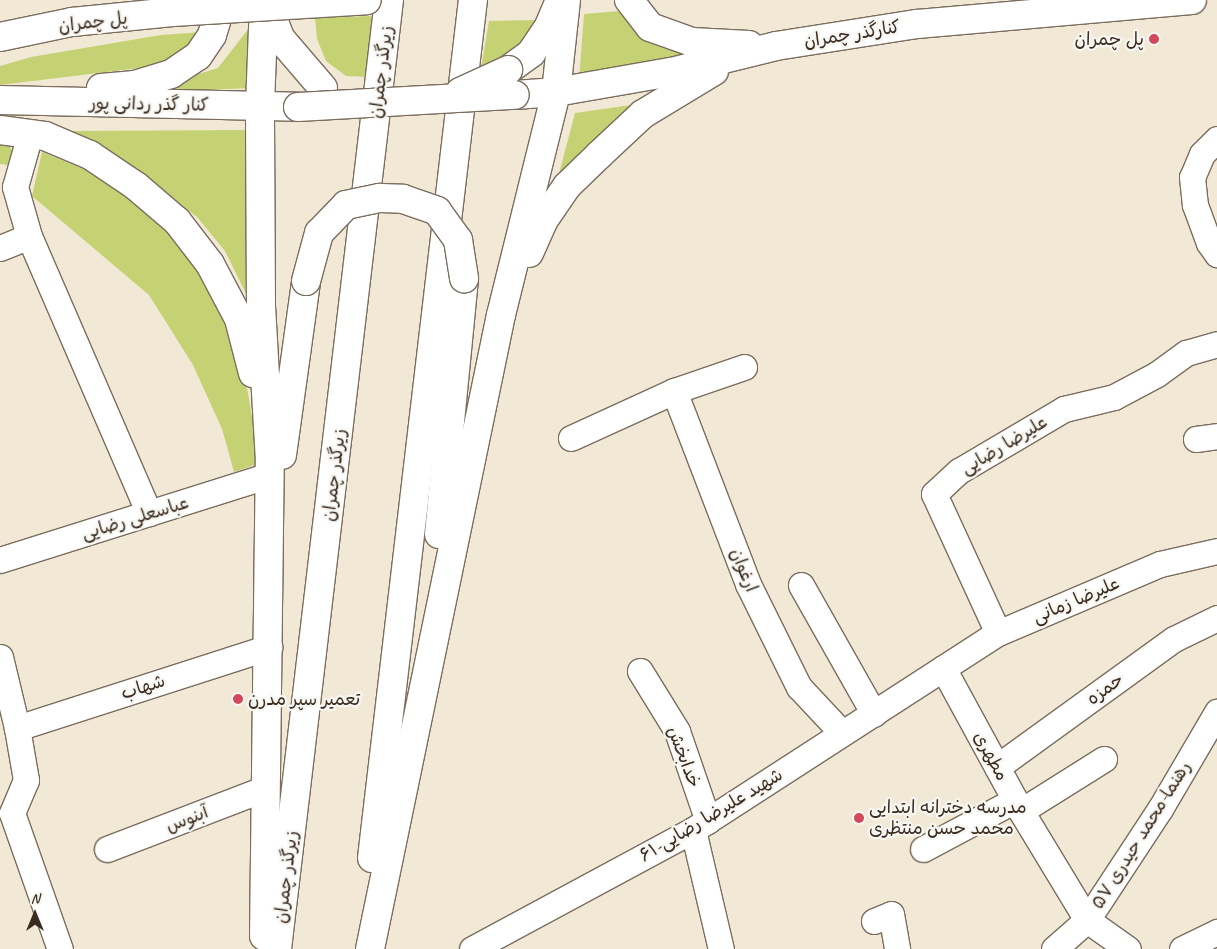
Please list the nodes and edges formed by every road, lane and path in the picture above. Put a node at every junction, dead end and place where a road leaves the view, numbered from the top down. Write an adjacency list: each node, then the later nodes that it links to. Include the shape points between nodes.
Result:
1 (223, 0): 14 (main road, via 212,35 198,56 171,74 135,85)
2 (265, 0): 15 (main road, via 280,38 324,88); 16 (main road)
3 (367, 0): 10 (main road, پل چمران, bridge, via 81,22)
4 (389, 0): 59 (main road, زیرگذر چمران)
5 (473, 0): 60 (main road, via 366,909)
6 (561, 0): 12 (main road, via 549,26)
7 (566, 0): 13 (main road)
8 (629, 0): 11 (main road, via 650,27 692,42)
9 (1192, 0): 11 (main road, کنارگذر چمران, via 918,24)
10 (0, 37)
11 (776, 46): 13 (main road, کنارگذر چمران, via 671,72); 23 (main road, via 713,72 643,114 567,186 543,221)
12 (512, 83): 13 (main road, کنارگذر چمران); 15 (main road, کنار گذر ردانی پور, bridge, via 445,99)
13 (556, 92): 23 (main road)
14 (0, 99): 16 (main road, کنار گذر ردانی پور)
15 (383, 102): 16 (main road, کنار گذر ردانی پور, bridge)
16 (260, 106): 28 (main road, via 261,308)
17 (0, 130): 18 (main road)
18 (30, 134): 20 (street, via 15,187); 28 (main road, via 45,136 90,155 136,186 178,221 210,264 238,318)
19 (1212, 148): 22 (street, via 1192,177 1195,205 1209,243)
20 (29, 236): 21 (street); 29 (street)
21 (0, 248)
22 (1217, 254)
23 (501, 315): 38 (main road)
24 (1217, 344): 35 (street, علیرضا رضایی, via 1186,354 1114,397 1064,409 959,471 934,494)
25 (744, 367): 26 (street)
26 (674, 391): 27 (street); 44 (street, ارغوان, via 748,584 799,687)
27 (571, 438)
28 (270, 468): 29 (street, عباسعلی رضایی); 30 (main road)
29 (149, 513): 32 (street, عباسعلی رضایی)
30 (269, 548): 36 (main road); 38 (main road, bridge, via 306,281 319,233 346,205 380,198 403,199 437,211 458,240 464,279)
31 (1217, 551): 35 (street, علیرضا زمانی, via 1160,564)
32 (0, 560)
33 (801, 585): 42 (street)
34 (1217, 618): 46 (street, حمزه, via 1174,639)
35 (998, 633): 39 (street, علیرضا زمانی)
36 (269, 647): 43 (street, شهاب); 47 (main road)
37 (0, 658): 43 (street)
38 (427, 668): 61 (main road)
39 (942, 668): 42 (street, ۶۱-شهید علیرضا رضایی); 46 (street, مطهری)
40 (640, 671): 50 (street, خدابخش, via 677,731)
41 (1217, 712): 53 (street, ۵۷ رهنما-محمد حیدری, via 1160,809)
42 (874, 714): 44 (street, ۶۱-شهید علیرضا رضایی)
43 (17, 728): 49 (street, via 26,780)
44 (842, 733): 50 (street, ۶۱-شهید علیرضا رضایی)
45 (1104, 760): 48 (street)
46 (997, 767): 48 (street, مطهری)
47 (266, 788): 51 (street, آبنوس); 58 (main road)
48 (1018, 806): 52 (street); 53 (street, مطهری)
49 (6, 816): 57 (street, via 36,880)
50 (700, 825): 62 (street, ۶۱-شهید علیرضا رضایی); 63 (street, خدابخش)
51 (107, 849)
52 (923, 849)
53 (1087, 920): 56 (street, ۵۷ رهنما-محمد حیدری); 65 (street)
54 (874, 921): 64 (street, via 891,914)
55 (1217, 932): 66 (street)
56 (1058, 948)
57 (60, 949)
58 (264, 949)
59 (277, 949)
60 (366, 949)
61 (370, 949)
62 (472, 949)
63 (721, 949)
64 (897, 949)
65 (1128, 949)
66 (1182, 949)

